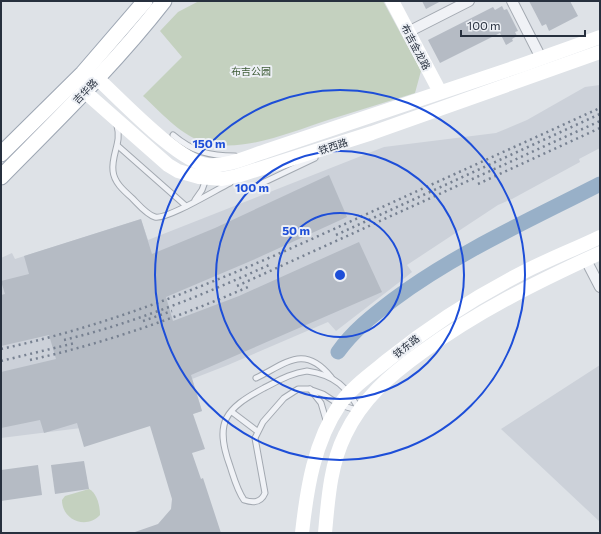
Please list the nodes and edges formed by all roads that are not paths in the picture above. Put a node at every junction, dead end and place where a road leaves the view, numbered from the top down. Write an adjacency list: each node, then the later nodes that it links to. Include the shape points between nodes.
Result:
1 (145, 1): 19 (main road, 吉华路, via 83,72)
2 (164, 1): 11 (main road, 吉华路)
3 (392, 1): 6 (main road, 布吉金龙路)
4 (469, 1): 6 (street)
5 (512, 1): 9 (street)
6 (408, 32): 14 (main road, 布吉金龙路)
7 (600, 37): 9 (main road, 铁西路)
8 (600, 52): 12 (main road, 铁西路)
9 (541, 58): 10 (main road, 铁西路)
10 (522, 65): 12 (main road); 14 (main road, 铁西路)
11 (97, 78): 13 (main road, 吉华路); 23 (main road, 铁西路, via 180,154)
12 (528, 79): 16 (main road, 铁西路)
13 (84, 92): 15 (main road, 铁西路); 20 (main road, 吉华路)
14 (440, 92): 21 (main road, 铁西路)
15 (112, 116): 18 (lane, via 119,134); 23 (main road, 铁西路, via 168,164 188,175)
16 (372, 133): 22 (main road, 铁西路); 25 (lane)
17 (173, 135): 21 (lane, via 202,153 223,156)
18 (118, 146): 26 (lane); 26 (lane, via 113,165 115,179 123,190 158,218)
19 (4, 147): 20 (main road)
20 (24, 154): 24 (main road, 吉华路)
21 (254, 154): 23 (main road, 铁西路)
22 (261, 169): 23 (main road, 铁西路, via 230,178); 26 (lane)
23 (206, 172): 26 (lane, via 200,194)
24 (1, 177)
25 (252, 188)
26 (186, 206)
27 (600, 237): 34 (main road, 铁东路, via 519,274 472,301 405,346)
28 (600, 253): 29 (main road, 铁东路)
29 (586, 260): 30 (street); 36 (main road, 铁东路, via 526,288 457,328 388,379 373,392)
30 (600, 287)
31 (256, 378): 32 (lane, via 290,361 304,358 319,364)
32 (331, 378): 34 (lane); 37 (lane, via 307,371 293,374 244,399)
33 (309, 389): 35 (lane, via 323,394); 38 (lane, via 298,389 284,398); 39 (lane, via 324,409)
34 (350, 392): 35 (main road, 铁东路); 36 (lane)
35 (340, 406): 36 (lane); 39 (main road, 铁东路)
36 (360, 411): 41 (main road, 铁东路, via 345,435 337,455)
37 (232, 412): 38 (lane); 38 (lane, via 222,428 225,452 239,494 250,502 258,502 266,493 255,446)
38 (257, 431)
39 (326, 431): 40 (main road, 铁东路, via 309,480)
40 (302, 533)
41 (325, 533)

